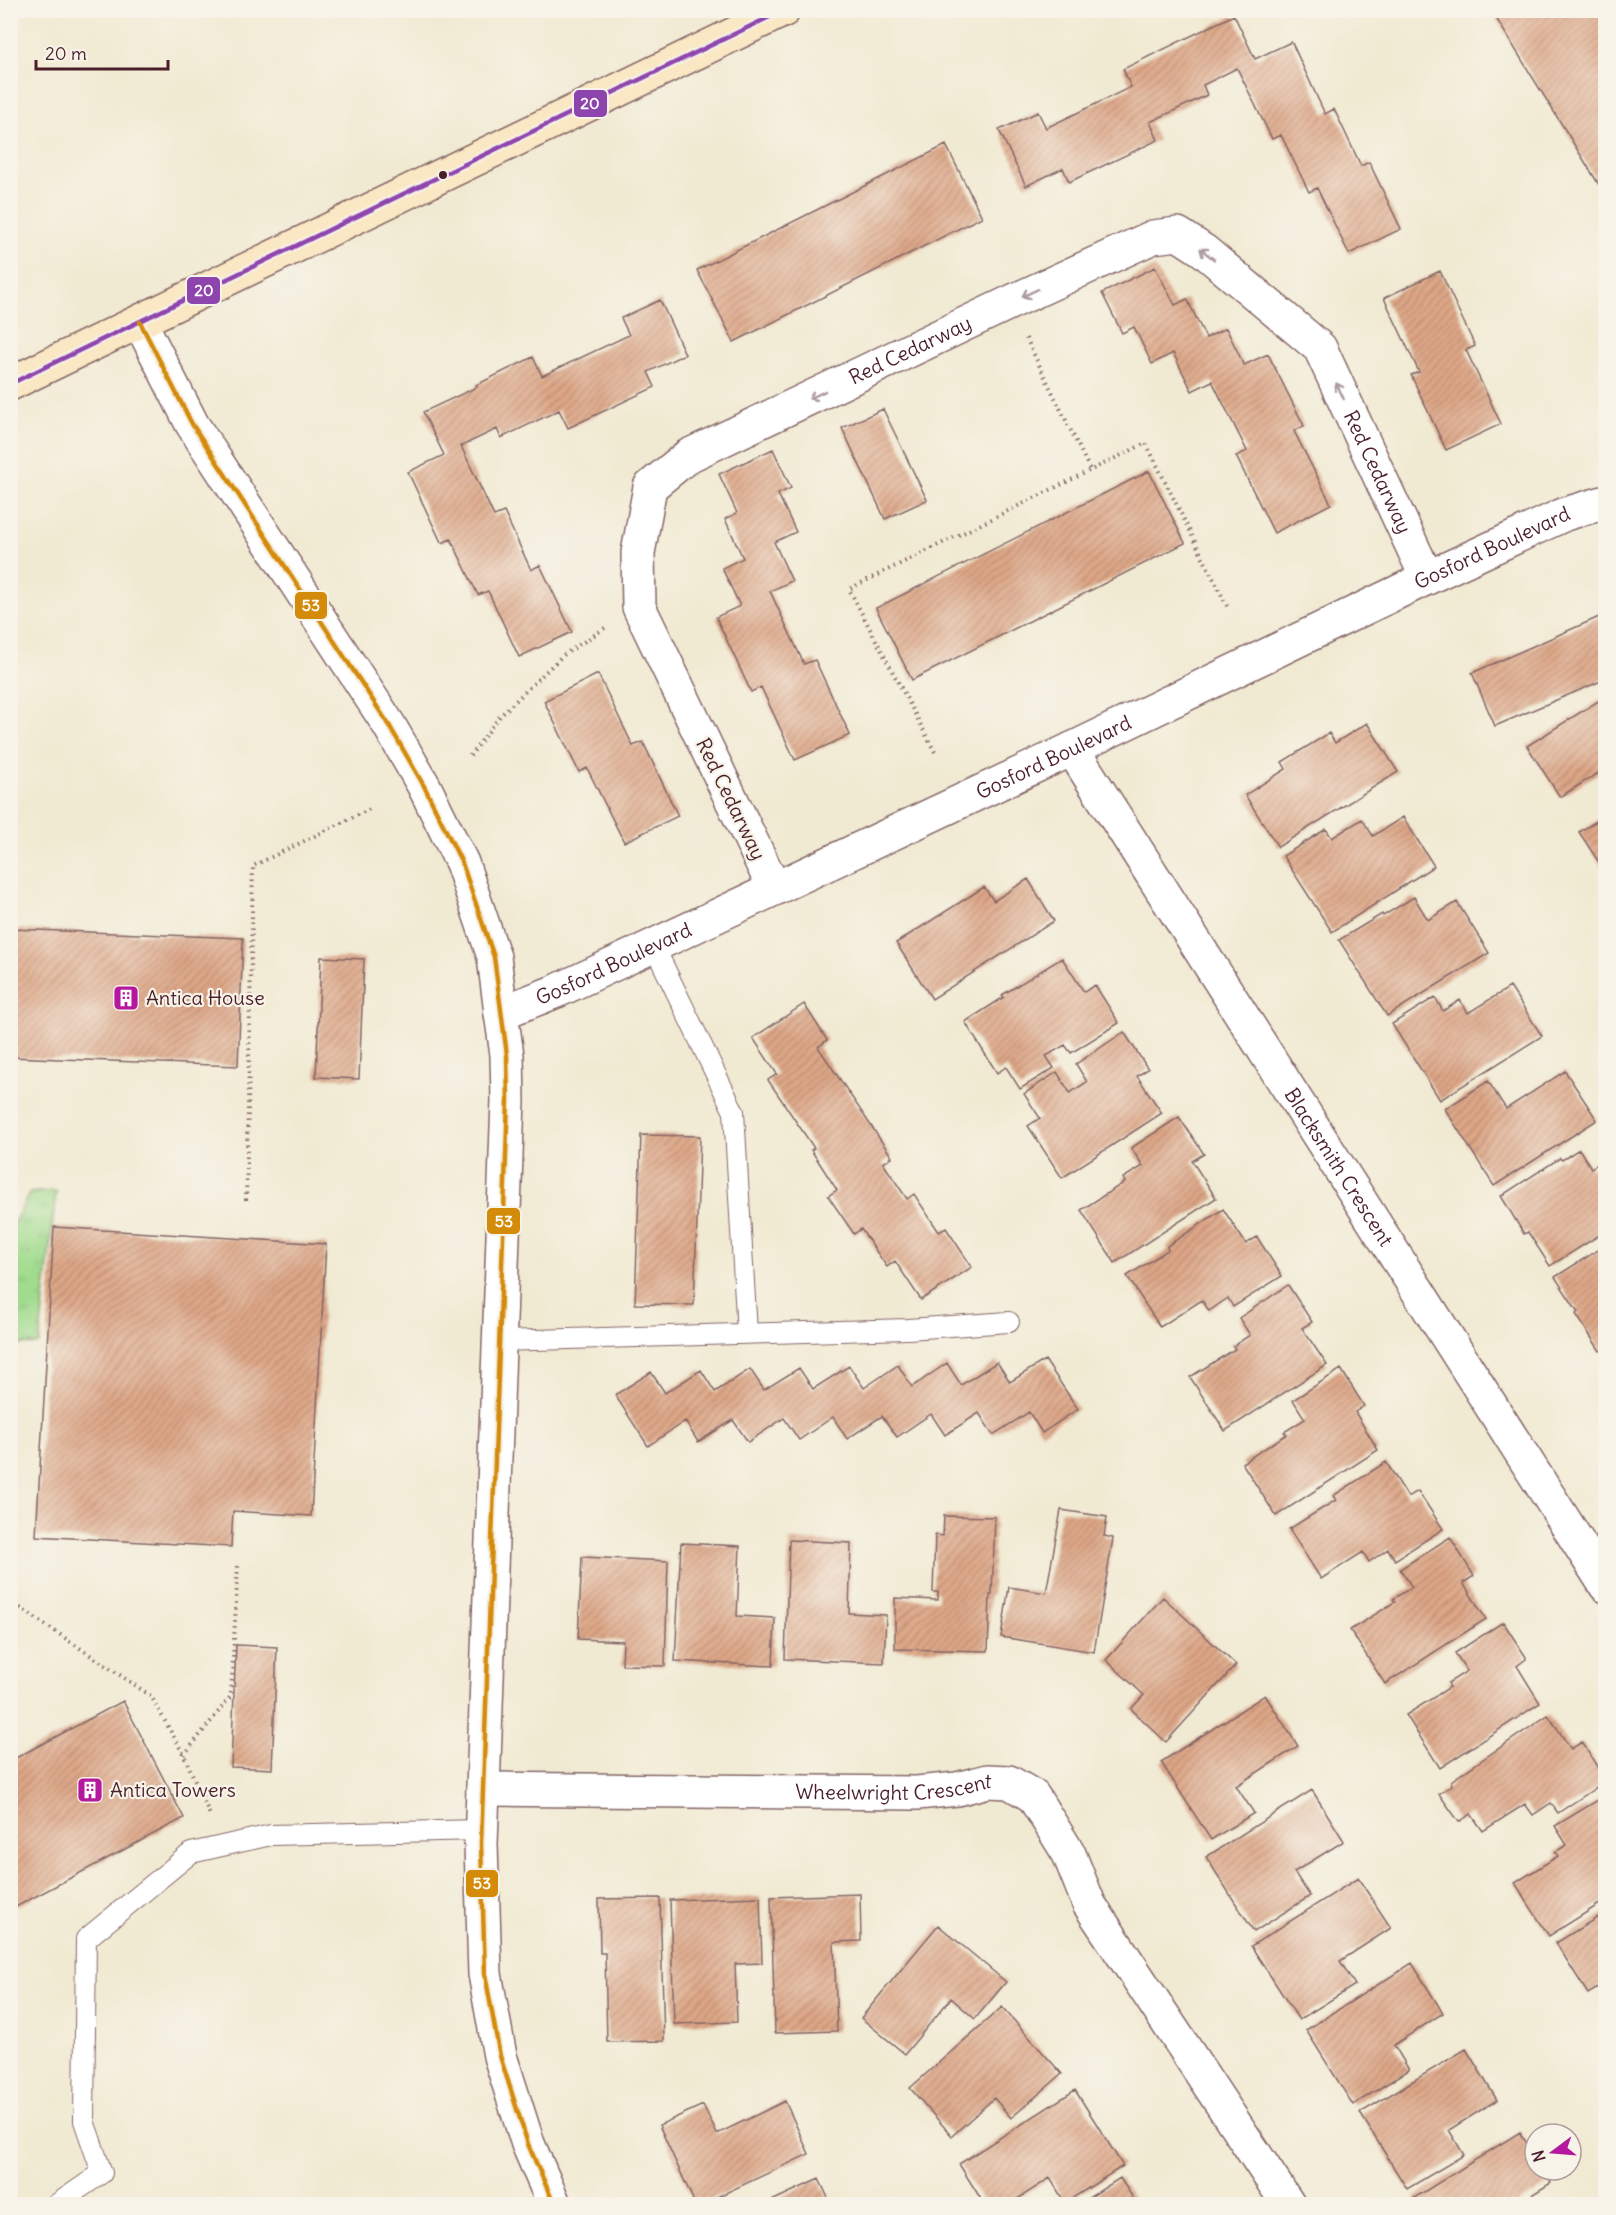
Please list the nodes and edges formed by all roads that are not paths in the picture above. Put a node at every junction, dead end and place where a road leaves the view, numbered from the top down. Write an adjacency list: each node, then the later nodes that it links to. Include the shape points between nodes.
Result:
1 (783, 10): 2 (main road)
2 (140, 322): 3 (main road); 9 (street, via 192,424 389,725 424,786 462,863 494,957)
3 (10, 384)
4 (1605, 502): 5 (street, Gosford Boulevard, via 1565,514)
5 (1427, 578): 6 (street, Gosford Boulevard); 7 (street, Red Cedarway, one-way to 7, via 1320,348 1204,251 1178,234 1154,237 1009,303 688,456 650,487 638,553 639,607)
6 (1072, 749): 7 (street, Gosford Boulevard); 13 (street, Blacksmith Crescent)
7 (774, 888): 8 (street, Gosford Boulevard)
8 (653, 944): 9 (street, Gosford Boulevard, via 559,990); 11 (lane, via 734,1112)
9 (501, 1013): 12 (street, via 508,1100)
10 (1009, 1322): 11 (lane)
11 (747, 1333): 12 (lane)
12 (501, 1341): 14 (street)
13 (1605, 1587)
14 (483, 1789): 15 (street); 18 (street, Wheelwright Crescent, via 917,1793 957,1790 988,1781 1009,1782 1033,1796 1070,1854 1089,1904)
15 (481, 1830): 16 (lane, via 271,1835 191,1853 86,1939 84,2121 102,2173); 17 (street, via 485,1974 500,2056 528,2144)
16 (57, 2205)
17 (554, 2205)
18 (1288, 2205)

